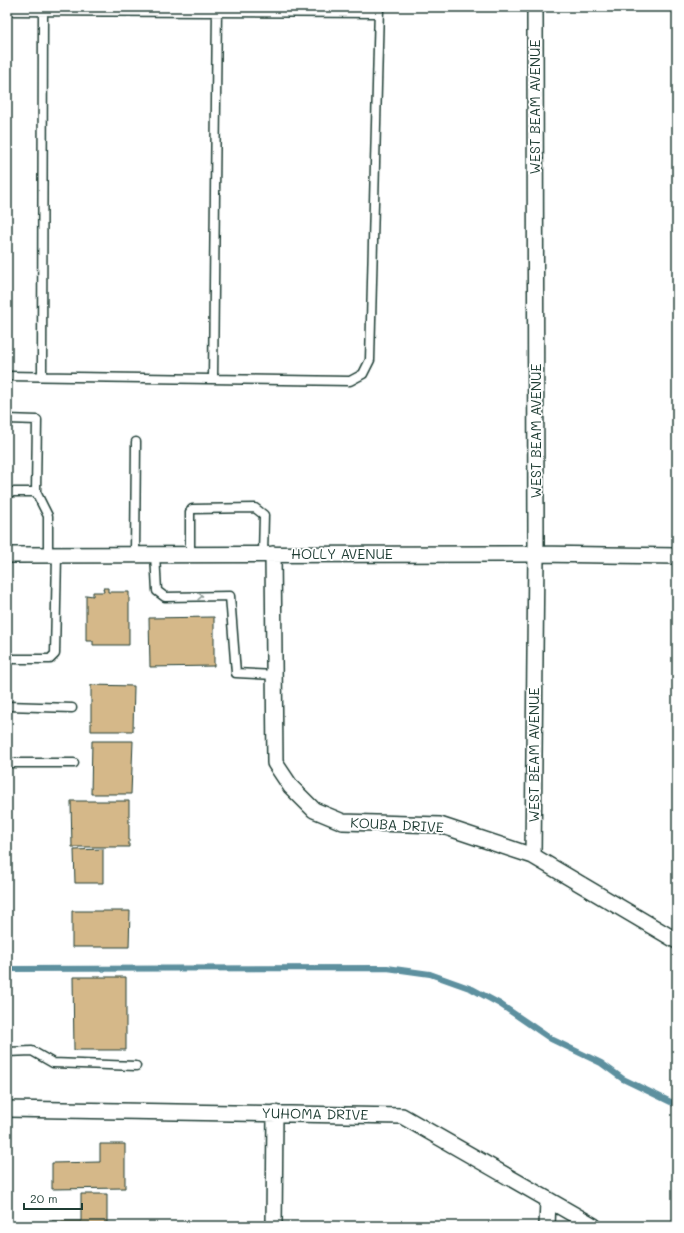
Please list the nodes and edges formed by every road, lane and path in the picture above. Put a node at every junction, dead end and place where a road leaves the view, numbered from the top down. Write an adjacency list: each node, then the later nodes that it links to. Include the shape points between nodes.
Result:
1 (535, 7): 17 (street, WEST BEAM AVENUE)
2 (217, 10): 3 (lane); 5 (lane); 8 (lane)
3 (379, 10): 8 (lane, via 370,360 363,374 350,381)
4 (7, 11): 5 (lane)
5 (43, 11): 7 (lane)
6 (7, 376): 7 (lane)
7 (42, 376): 8 (lane)
8 (213, 379)
9 (7, 420): 12 (lane, via 37,420)
10 (136, 442): 14 (lane)
11 (7, 492): 12 (lane)
12 (36, 492): 19 (lane, via 48,516)
13 (190, 553): 15 (street, HOLLY AVENUE); 16 (street, HOLLY AVENUE); 16 (lane, via 192,508 255,508 264,515)
14 (135, 554): 15 (street, HOLLY AVENUE); 19 (street, HOLLY AVENUE)
15 (155, 554): 22 (lane, one-way to 22, via 157,590 165,597 230,596 236,673)
16 (268, 554): 17 (street, HOLLY AVENUE); 22 (street, KOUBA DRIVE)
17 (536, 554): 20 (street, HOLLY AVENUE); 27 (street, WEST BEAM AVENUE)
18 (7, 555): 19 (street, HOLLY AVENUE)
19 (53, 555): 21 (lane, via 55,654 50,659)
20 (677, 556)
21 (7, 659)
22 (274, 675): 27 (street, KOUBA DRIVE, via 275,763 290,787 314,810 343,822 440,825)
23 (7, 706): 24 (lane)
24 (72, 708)
25 (7, 763): 26 (lane)
26 (74, 763)
27 (533, 856): 28 (street, KOUBA DRIVE)
28 (677, 941)
29 (7, 1052): 30 (lane, via 32,1051 53,1063)
30 (136, 1066)
31 (7, 1109): 32 (street, YUHOMA DRIVE)
32 (274, 1113): 33 (street, YUHOMA DRIVE, via 402,1116); 34 (street)
33 (548, 1200): 35 (street); 36 (street, YUHOMA DRIVE)
34 (274, 1226)
35 (547, 1226)
36 (594, 1226)

